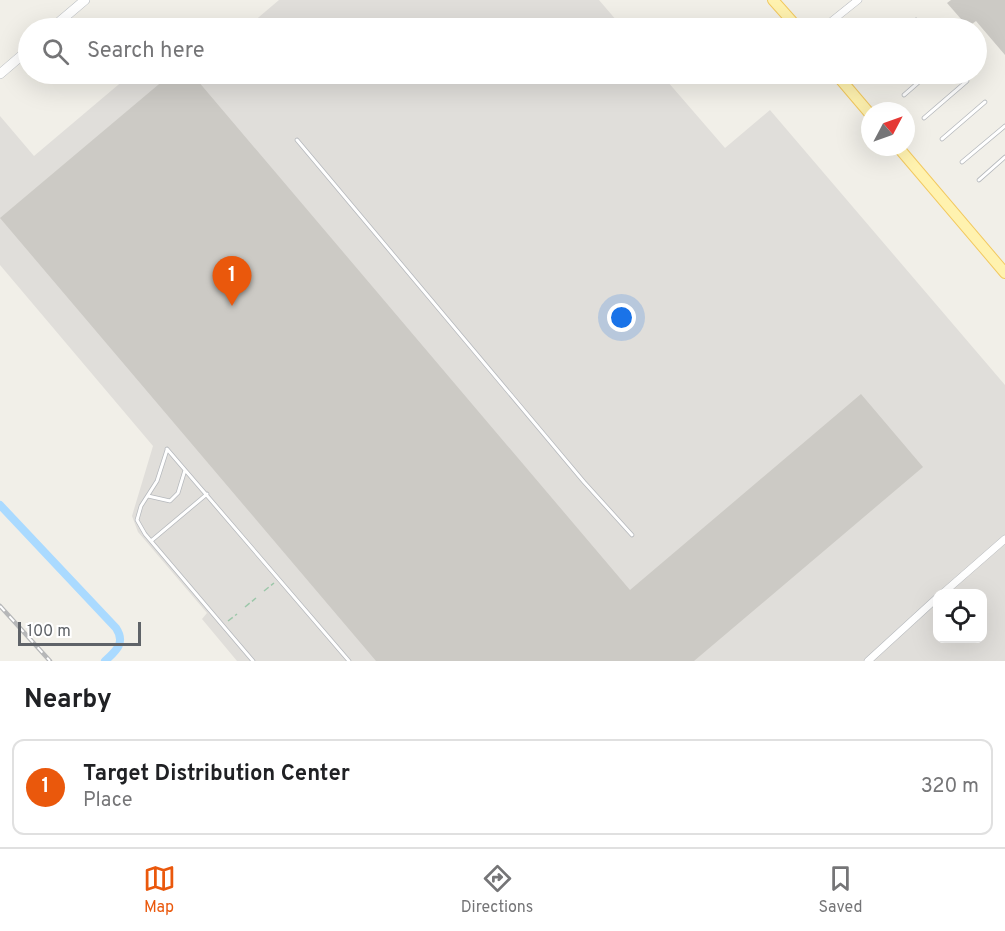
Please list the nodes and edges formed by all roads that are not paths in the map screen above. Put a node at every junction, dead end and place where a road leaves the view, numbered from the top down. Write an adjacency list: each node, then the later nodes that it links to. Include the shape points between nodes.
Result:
1 (85, 0): 4 (main road)
2 (858, 0): 6 (street)
3 (778, 2): 5 (main road)
4 (64, 18)
5 (790, 18)
6 (836, 18)
7 (18, 59): 8 (main road)
8 (0, 74)
9 (844, 84): 14 (main road)
10 (917, 84): 12 (lane)
11 (964, 84): 15 (lane)
12 (904, 95)
13 (985, 102): 17 (lane)
14 (861, 103)
15 (924, 118)
16 (1005, 126): 21 (lane)
17 (942, 139)
18 (297, 140): 27 (lane)
19 (906, 156): 23 (main road)
20 (1005, 158): 22 (lane)
21 (962, 162)
22 (980, 180)
23 (1005, 273)
24 (186, 470): 25 (lane); 26 (lane, via 178,493 170,501); 26 (lane, via 167,449)
25 (207, 494): 29 (lane); 33 (lane)
26 (148, 496): 29 (lane, via 137,520)
27 (632, 535)
28 (1005, 539): 30 (street)
29 (151, 541): 32 (lane)
30 (948, 589)
31 (933, 601): 34 (street)
32 (253, 661)
33 (349, 661)
34 (868, 661)

